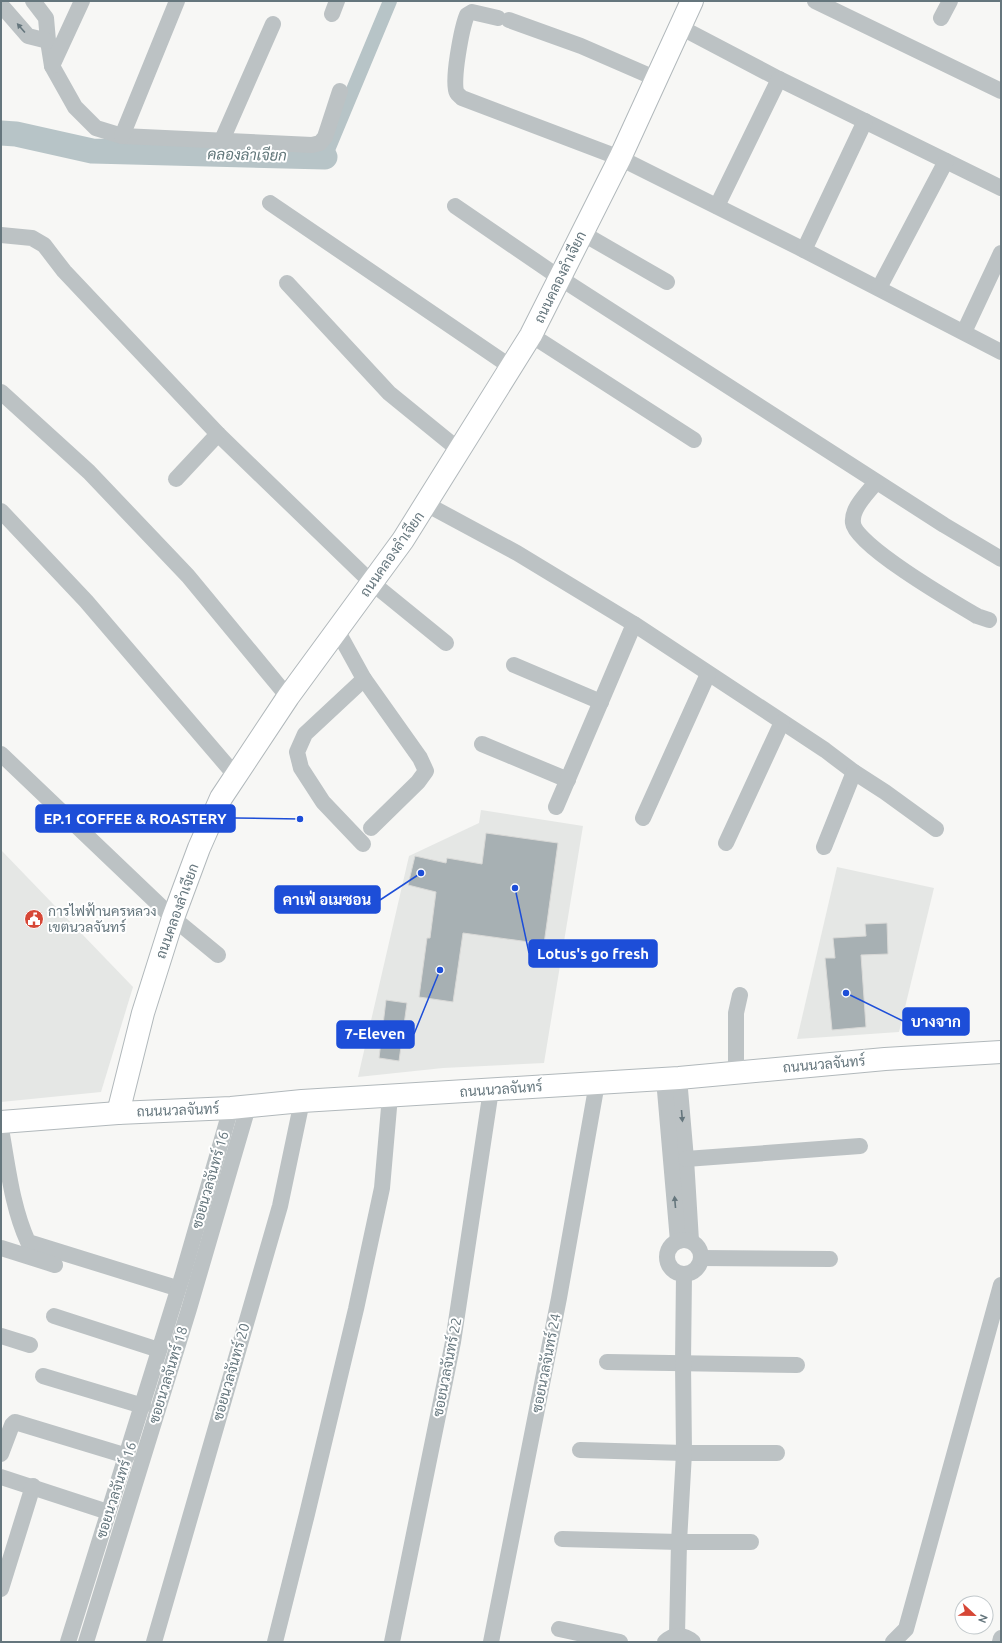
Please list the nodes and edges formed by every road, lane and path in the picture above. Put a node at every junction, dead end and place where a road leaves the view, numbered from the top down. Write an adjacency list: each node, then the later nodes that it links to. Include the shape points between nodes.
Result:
1 (33, 1): 11 (street, via 46,18)
2 (82, 1): 12 (street)
3 (177, 1): 18 (street)
4 (692, 1): 10 (street, ถนนคลองลำเจียก)
5 (815, 1): 16 (street)
6 (950, 1): 8 (street)
7 (1, 5): 11 (street, one-way to 7, via 28,36)
8 (942, 18)
9 (273, 24): 19 (street)
10 (680, 28): 13 (street, ถนนคลองลำเจียก); 14 (street)
11 (48, 41): 12 (street)
12 (52, 66): 18 (street, via 74,107 96,128)
13 (657, 79): 20 (street, ถนนคลองลำเจียก); 20 (street, via 581,46 504,19 472,12 467,15 455,73 457,94)
14 (778, 79): 17 (street); 25 (street)
15 (340, 91): 19 (street, via 325,137 320,143 312,145)
16 (1001, 91)
17 (865, 121): 21 (street); 28 (street)
18 (122, 136): 19 (street)
19 (222, 140)
20 (620, 158): 25 (street); 26 (street, ถนนคลองลำเจียก)
21 (946, 161): 22 (street); 33 (street)
22 (1001, 188)
23 (270, 203): 37 (street)
24 (455, 206): 30 (street)
25 (717, 206): 28 (street)
26 (582, 233): 30 (street, ถนนคลองลำเจียก); 31 (street)
27 (1, 235): 39 (street, via 32,238 44,245 64,271)
28 (804, 250): 33 (street)
29 (1001, 253): 34 (street)
30 (560, 278): 35 (street, ถนนคลองลำเจียก); 43 (street)
31 (667, 282)
32 (287, 283): 41 (street, via 389,393)
33 (879, 288): 34 (street)
34 (964, 332): 36 (street)
35 (531, 335): 37 (street, ถนนคลองลำเจียก); 40 (street)
36 (1001, 352)
37 (511, 367): 41 (street, ถนนคลองลำเจียก)
38 (1, 392): 55 (street, via 89,472 188,576)
39 (218, 434): 42 (street); 47 (street)
40 (694, 440)
41 (459, 450): 44 (street, ถนนคลองลำเจียก)
42 (176, 479)
43 (876, 482): 46 (street); 48 (street, via 853,517 853,525 858,533 907,573 976,616)
44 (426, 504): 47 (street, ถนนคลองลำเจียก); 49 (street, via 517,553)
45 (1, 512): 61 (street, via 86,601)
46 (1001, 559)
47 (371, 582): 50 (street, ถนนคลองลำเจียก); 51 (street)
48 (989, 620)
49 (634, 624): 53 (street); 56 (street)
50 (337, 630): 54 (street); 55 (street, ถนนคลองลำเจียก)
51 (446, 643)
52 (514, 665): 56 (street)
53 (708, 674): 57 (street); 64 (street)
54 (364, 679): 65 (street, via 420,758 426,771); 68 (street, via 305,734 297,752 301,768 323,802)
55 (288, 697): 61 (street, ถนนคลองลำเจียก)
56 (601, 702): 62 (street)
57 (782, 722): 60 (street); 67 (street)
58 (482, 744): 62 (street)
59 (1, 754): 70 (street)
60 (854, 772): 66 (street); 69 (street)
61 (235, 775): 70 (street, ถนนคลองลำเจียก, via 221,798 202,841)
62 (568, 780): 63 (street)
63 (556, 807)
64 (643, 818)
65 (371, 828)
66 (936, 829)
67 (726, 843)
68 (363, 844)
69 (824, 847)
70 (173, 918): 71 (street); 81 (street, ถนนคลองลำเจียก, via 141,1019)
71 (218, 955)
72 (740, 995): 74 (street, via 736,1013)
73 (1001, 1052): 74 (street, ถนนนวลจันทร์)
74 (736, 1072): 75 (street, ถนนนวลจันทร์)
75 (671, 1078): 76 (street, ถนนนวลจันทร์); 85 (street, one-way to 85); 86 (street, one-way to 75)
76 (597, 1083): 77 (street, ถนนนวลจันทร์); 125 (street, ซอยนวลจันทร์ 24, via 559,1298)
77 (491, 1090): 78 (street, ถนนนวลจันทร์); 124 (street, ซอยนวลจันทร์ 22, via 453,1342)
78 (390, 1096): 79 (street, ถนนนวลจันทร์); 123 (street, via 380,1195 352,1324)
79 (302, 1101): 80 (street, ถนนนวลจันทร์); 122 (street, ซอยนวลจันทร์ 20, via 280,1206)
80 (239, 1108): 81 (street, ถนนนวลจันทร์); 97 (street, ซอยนวลจันทร์ 16); 116 (street, ซอยนวลจันทร์ 18, via 189,1309)
81 (118, 1113): 82 (street, ถนนนวลจันทร์)
82 (1, 1122)
83 (1, 1129): 93 (street, via 16,1206 28,1242)
84 (860, 1146): 85 (street)
85 (686, 1159): 86 (street)
86 (684, 1241): 88 (street, via 698,1247); 91 (street, via 669,1248 667,1259 671,1269)
87 (1, 1248): 90 (street)
88 (701, 1258): 89 (street); 91 (street, via 697,1268)
89 (830, 1259)
90 (55, 1265)
91 (684, 1274): 99 (street)
92 (1001, 1285): 128 (street, via 906,1629)
93 (170, 1286)
94 (54, 1316): 97 (street)
95 (1, 1336): 96 (street)
96 (30, 1345)
97 (159, 1350): 102 (street, ซอยนวลจันทร์ 16)
98 (607, 1362): 99 (street)
99 (683, 1362): 100 (street); 104 (street)
100 (797, 1365)
101 (43, 1376): 102 (street)
102 (143, 1406): 107 (street, ซอยนวลจันทร์ 16)
103 (580, 1450): 104 (street)
104 (684, 1453): 105 (street); 112 (street)
105 (777, 1453)
106 (1, 1454): 107 (street, via 15,1422)
107 (127, 1456): 110 (street, ซอยนวลจันทร์ 16)
108 (1, 1477): 109 (street)
109 (33, 1486): 110 (street); 114 (street)
110 (108, 1512): 115 (street, ซอยนวลจันทร์ 16)
111 (562, 1539): 112 (street)
112 (679, 1542): 113 (street); 119 (street)
113 (751, 1542)
114 (1, 1589)
115 (80, 1604): 116 (street); 120 (street, ซอยนวลจันทร์ 16)
116 (96, 1609): 121 (street, ซอยนวลจันทร์ 18)
117 (558, 1629): 126 (street)
118 (1001, 1638): 129 (street)
119 (671, 1639): 127 (street, via 683,1636)
120 (68, 1642)
121 (86, 1642)
122 (154, 1642)
123 (275, 1642)
124 (392, 1642)
125 (491, 1642)
126 (620, 1642)
127 (692, 1642)
128 (893, 1642)
129 (1000, 1642)

